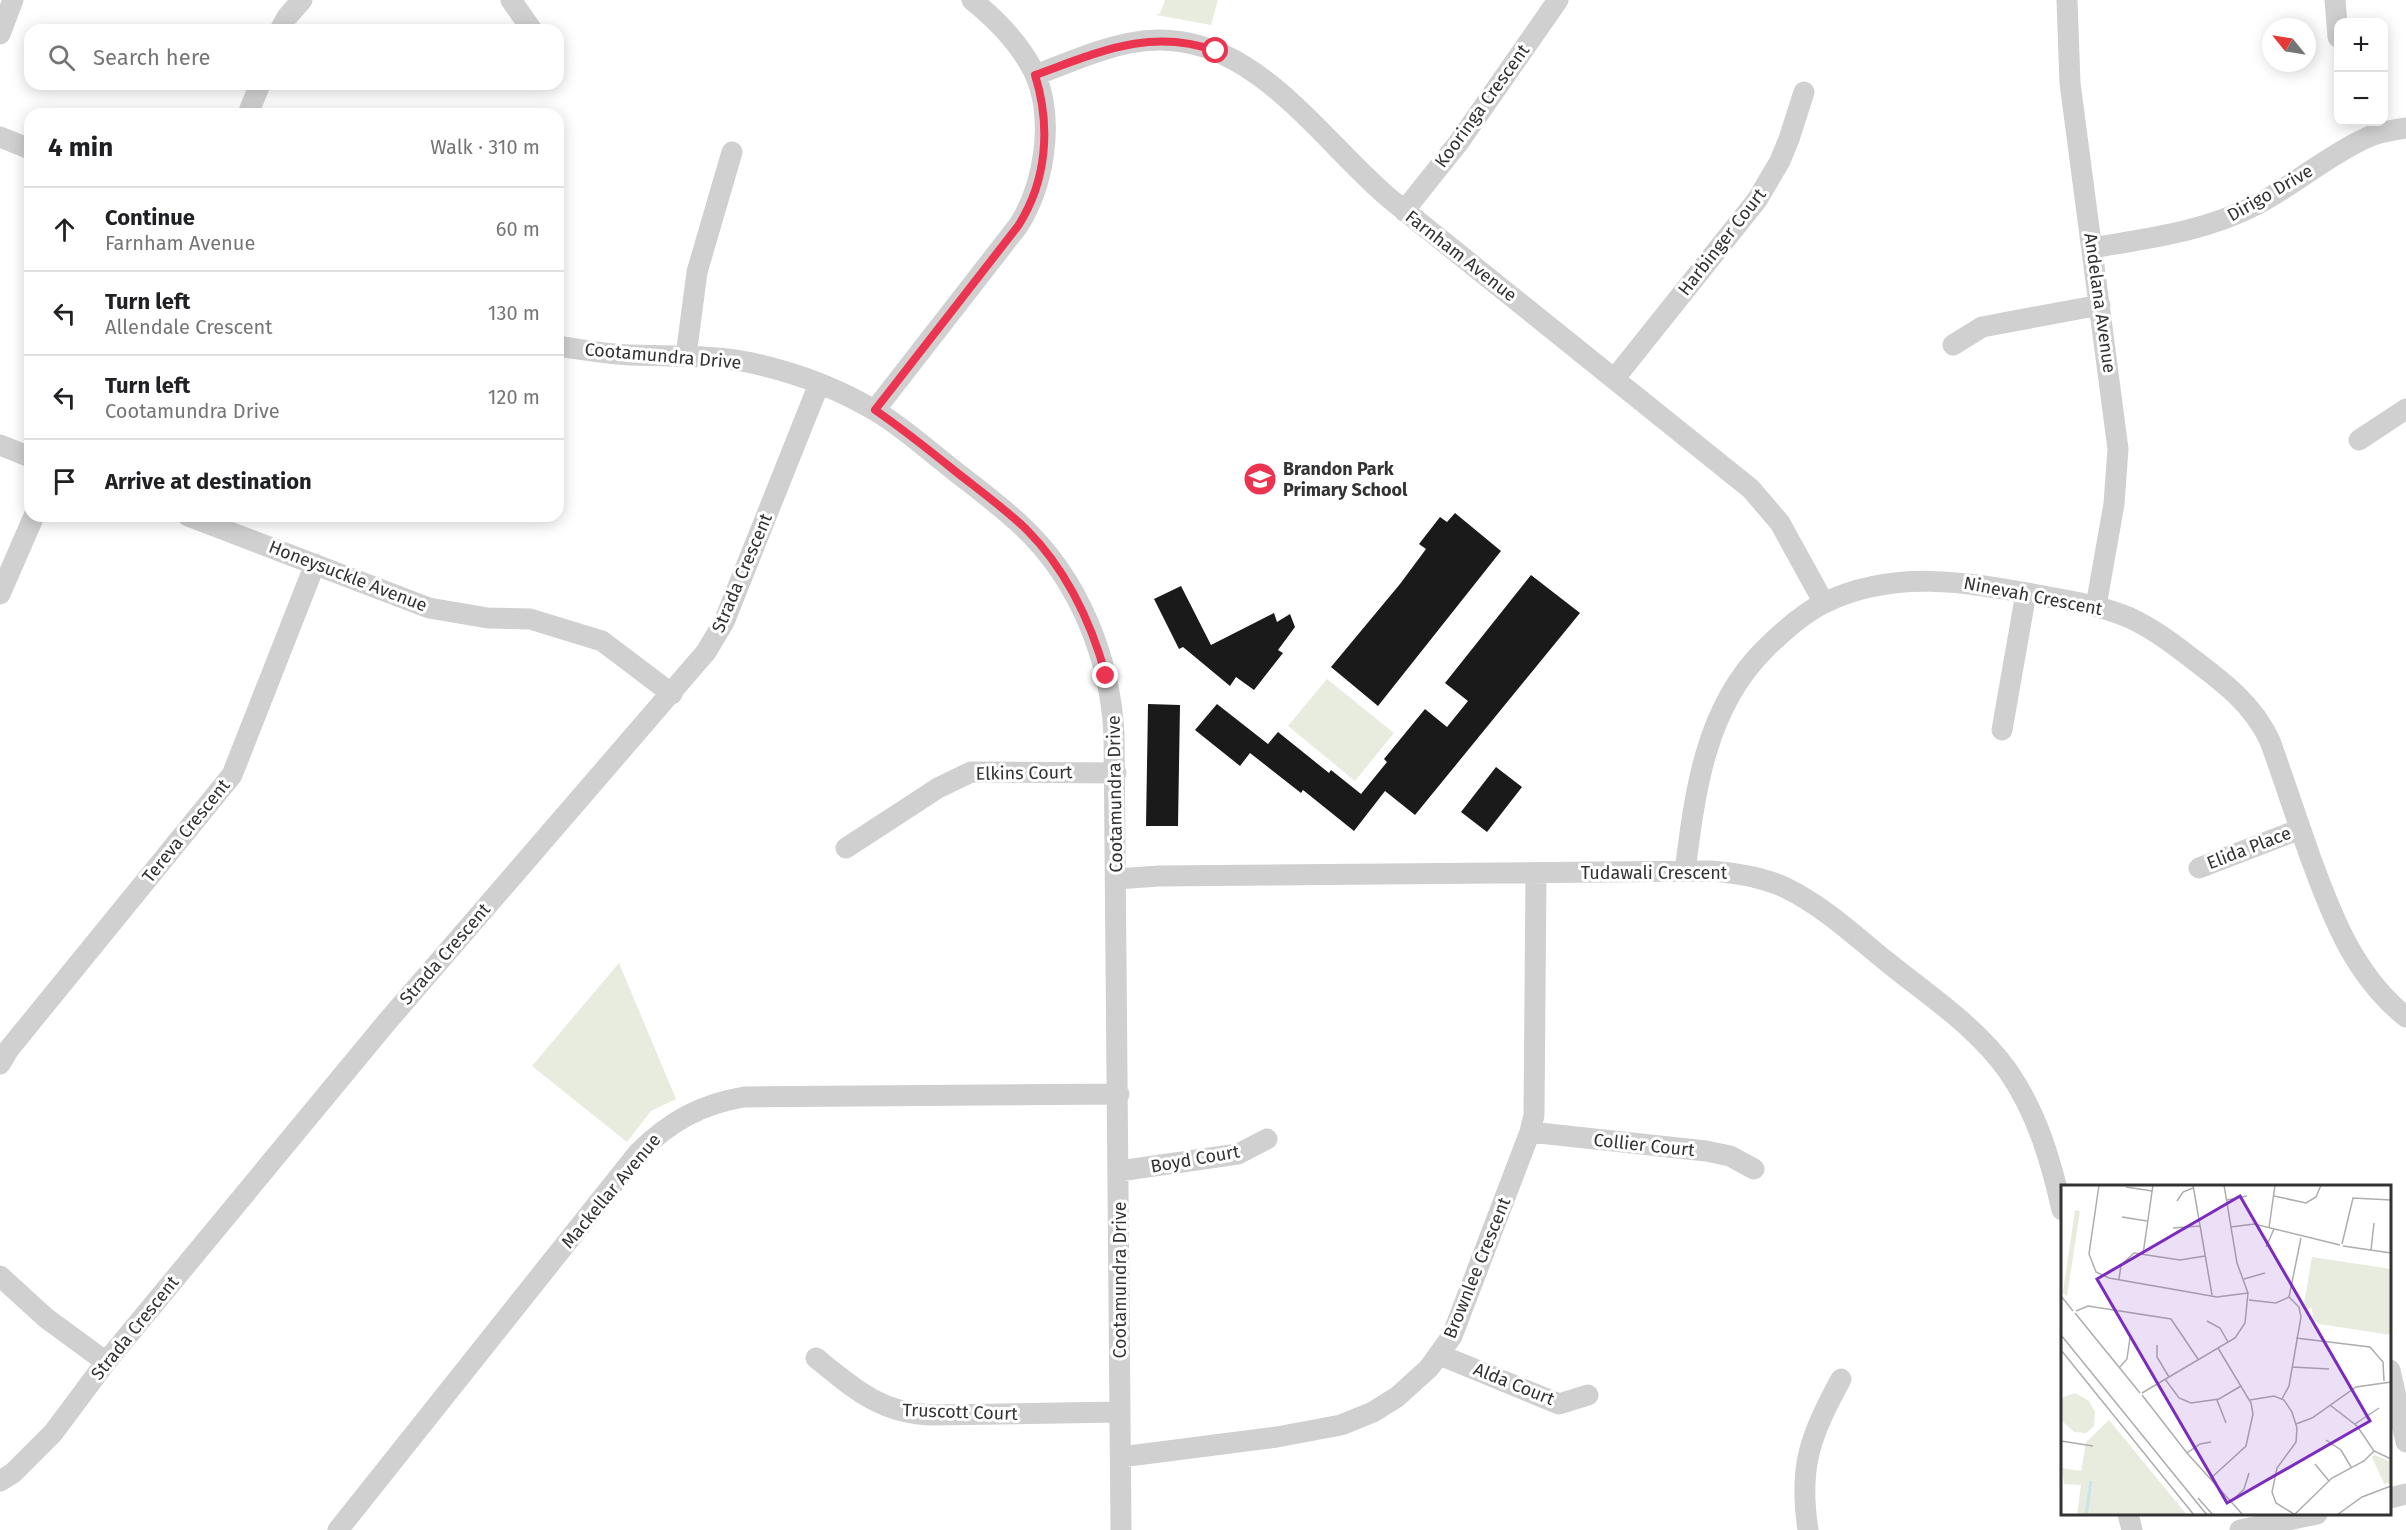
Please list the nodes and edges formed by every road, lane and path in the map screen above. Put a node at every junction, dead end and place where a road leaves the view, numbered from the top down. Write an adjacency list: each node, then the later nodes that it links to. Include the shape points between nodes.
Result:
1 (13, 0): 11 (street)
2 (302, 0): 9 (street)
3 (511, 0): 10 (street)
4 (972, 0): 12 (street, via 1008,34)
5 (1558, 0): 21 (street, Kooringa Crescent, via 1459,142)
6 (2067, 0): 22 (street, Andelana Avenue, via 2070,82)
7 (2335, 0): 8 (street)
8 (2336, 18)
9 (283, 24)
10 (528, 24)
11 (0, 34)
12 (1035, 75): 21 (street, Farnham Avenue, via 1131,43 1181,41 1209,49 1239,62 1299,108 1358,171); 30 (street, via 1045,136 1042,167 1029,209)
13 (258, 90): 15 (street)
14 (1804, 92): 27 (street, Harbinger Court, via 1785,150 1757,200)
15 (250, 108)
16 (2406, 128): 17 (street, Dirigo Drive)
17 (2364, 130): 22 (street, Dirigo Drive, via 2263,201 2216,224)
18 (0, 138): 19 (street)
19 (24, 147)
20 (732, 152): 26 (street, via 695,280)
21 (1404, 211): 27 (street, Farnham Avenue)
22 (2092, 248): 23 (street, Andelana Avenue)
23 (2100, 305): 24 (street, via 1982,327); 40 (street, Andelana Avenue, via 2118,449 2114,504)
24 (1953, 345)
25 (564, 347): 26 (street, Cootamundra Drive, via 606,354)
26 (687, 356): 28 (street, Cootamundra Drive, via 747,363)
27 (1615, 378): 39 (street, Farnham Avenue, via 1762,500 1785,530)
28 (819, 384): 30 (street, Cootamundra Drive); 41 (street, Strada Crescent, via 724,622)
29 (2406, 409): 31 (street)
30 (875, 410): 43 (street, Cootamundra Drive, via 1002,508 1032,536 1057,568 1082,609 1100,653 1112,701)
31 (2359, 440)
32 (0, 445): 33 (street)
33 (24, 455)
34 (31, 522): 38 (street)
35 (204, 522): 36 (street, Honeysuckle Avenue)
36 (315, 564): 41 (street, Honeysuckle Avenue, via 429,608 488,618 530,619 602,641); 51 (street, Tereva Crescent, via 232,775)
37 (2026, 593): 39 (street, Ninevah Crescent, via 1960,582 1913,581); 40 (street, Ninevah Crescent); 42 (street)
38 (0, 594)
39 (1824, 603): 47 (street, Ninevah Crescent, via 1762,651 1723,707 1707,744)
40 (2096, 606): 44 (street, Ninevah Crescent, via 2157,632 2223,682 2245,704 2265,729)
41 (672, 694): 61 (street, Strada Crescent, via 386,1023)
42 (2002, 730)
43 (1116, 772): 45 (street, Elkins Court, via 971,772 938,788); 49 (street, Cootamundra Drive)
44 (2300, 829): 46 (street, Elida Place); 50 (street, Ninevah Crescent, via 2342,938 2371,983)
45 (846, 848)
46 (2199, 868)
47 (1685, 871): 48 (street, Tudawali Crescent); 57 (street, Tudawali Crescent, via 1745,875 1792,891 1966,1025 2009,1072 2034,1116)
48 (1536, 873): 49 (street, Tudawali Crescent); 53 (street, Brownlee Crescent, via 1535,1105)
49 (1117, 879): 52 (street, Cootamundra Drive)
50 (2406, 1017)
51 (3, 1052)
52 (1119, 1095): 56 (street, Cootamundra Drive); 73 (street, Mackellar Avenue, via 744,1097 712,1104 679,1119 638,1153)
53 (1530, 1132): 55 (street, Collier Court, via 1706,1151 1730,1156); 59 (street, Brownlee Crescent, via 1457,1324)
54 (1267, 1139): 56 (street, Boyd Court, via 1238,1154)
55 (1755, 1169)
56 (1119, 1172): 65 (street, Cootamundra Drive)
57 (2061, 1206)
58 (0, 1276): 61 (street, via 46,1318)
59 (1440, 1355): 64 (street, Alda Court, via 1559,1404); 67 (street, Brownlee Crescent, via 1397,1396 1373,1412 1341,1425)
60 (816, 1358): 65 (street, Truscott Court, via 871,1399 904,1413)
61 (106, 1362): 68 (street, Strada Crescent, via 53,1433)
62 (2391, 1374): 66 (street)
63 (1841, 1379): 75 (street, via 1818,1423 1807,1456 1804,1487)
64 (1588, 1395)
65 (1120, 1412): 67 (street, Cootamundra Drive)
66 (2406, 1442)
67 (1121, 1457): 74 (street, Cootamundra Drive)
68 (0, 1481)
69 (2406, 1494): 70 (street)
70 (2391, 1498)
71 (2128, 1515): 76 (street)
72 (2312, 1515): 77 (street)
73 (338, 1530)
74 (1121, 1530)
75 (1808, 1530)
76 (2132, 1530)
77 (2240, 1530)

